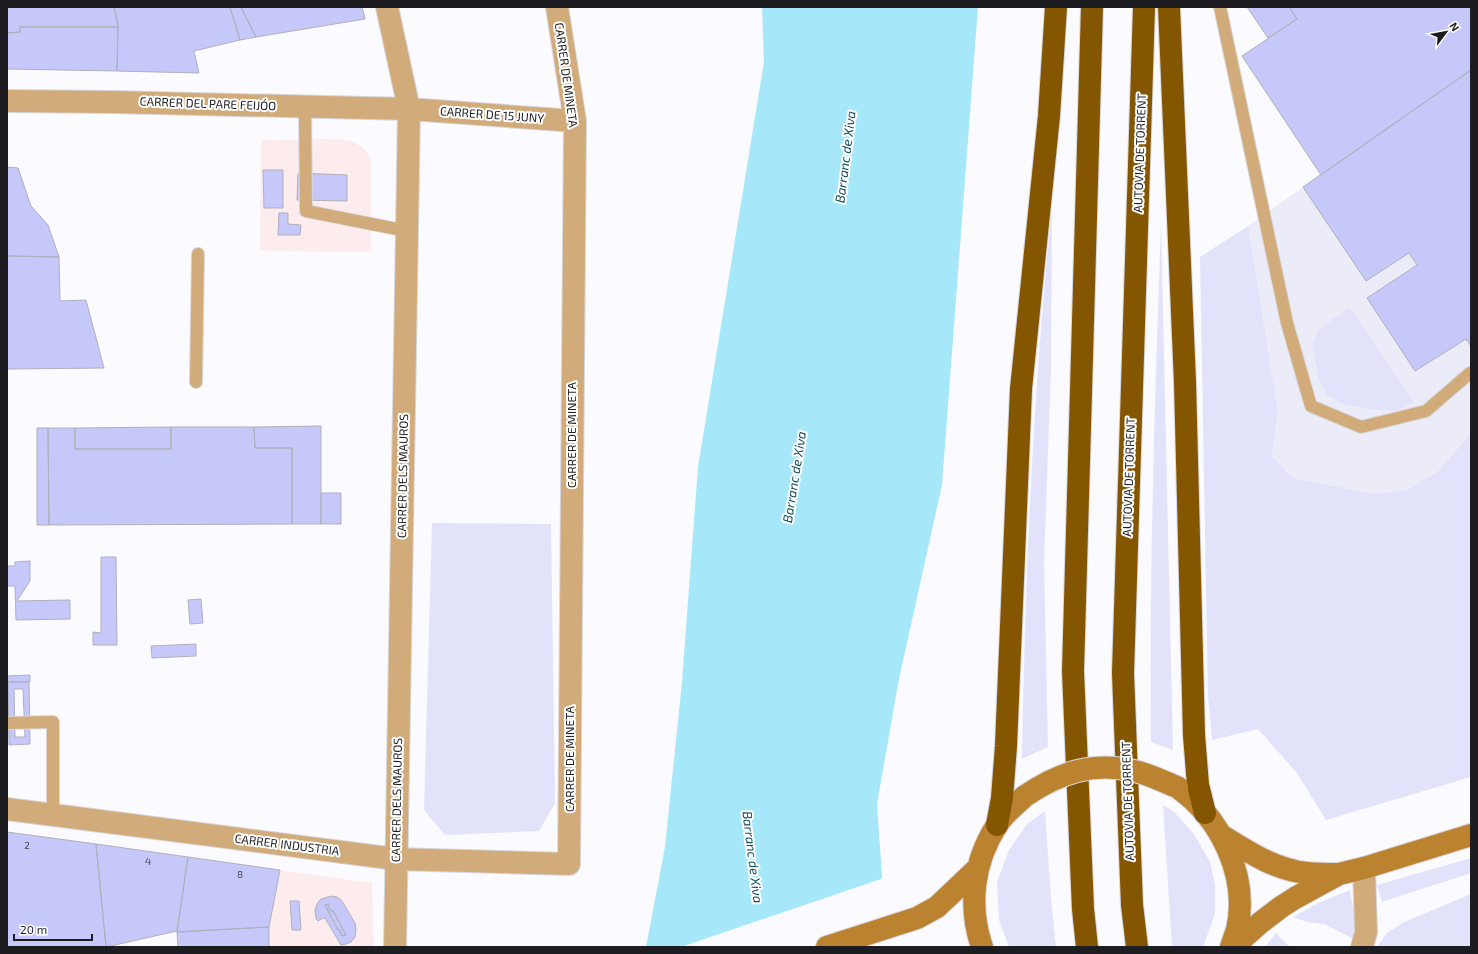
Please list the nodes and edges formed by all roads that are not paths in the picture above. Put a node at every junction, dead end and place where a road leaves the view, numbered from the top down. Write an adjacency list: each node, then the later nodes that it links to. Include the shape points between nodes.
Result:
1 (387, 7): 10 (street, CARRER DELS MAUROS)
2 (557, 7): 11 (street, CARRER DE MINETA)
3 (1056, 7): 20 (highway, via 1049,116 1021,389 1006,746)
4 (1092, 7): 31 (highway, via 1073,671)
5 (1144, 7): 32 (highway, AUTOVIA DE TORRENT, via 1123,672 1132,905)
6 (1169, 7): 18 (highway, via 1185,390 1194,735 1198,785)
7 (1220, 7): 14 (lane, via 1287,323 1311,406 1361,427 1426,411)
8 (7, 101): 9 (street, CARRER DEL PARE FEIJÓO)
9 (305, 107): 10 (street, CARRER DEL PARE FEIJÓO); 12 (lane, via 306,211)
10 (409, 110): 11 (street, CARRER DE 15 JUNY); 12 (street, CARRER DELS MAUROS)
11 (575, 121): 24 (street, CARRER DE MINETA)
12 (407, 231): 23 (street, CARRER DELS MAUROS)
13 (198, 254): 15 (lane)
14 (1470, 373)
15 (196, 382)
16 (7, 723): 19 (lane, via 53,722)
17 (7, 809): 19 (street, CARRER INDUSTRIA)
18 (1205, 813): 20 (main road, bridge, via 1191,797 1177,787 1134,771 1106,767 1088,768 1043,783 1025,796); 21 (main road)
19 (53, 815): 23 (street, CARRER INDUSTRIA)
20 (997, 825): 25 (main road)
21 (1221, 835): 27 (main road, via 1267,861 1287,869 1306,873); 33 (main road, via 1236,871 1239,891 1237,930)
22 (1471, 835): 26 (main road)
23 (396, 859): 24 (street, CARRER INDUSTRIA); 28 (street, CARRER DELS MAUROS)
24 (569, 864)
25 (978, 868): 29 (main road, via 937,907 917,918); 30 (main road, via 973,900)
26 (1364, 868): 27 (main road); 34 (street, via 1366,932)
27 (1339, 874): 33 (main road, via 1281,907)
28 (395, 947)
29 (827, 947)
30 (982, 947)
31 (1087, 947)
32 (1137, 947)
33 (1232, 947)
34 (1362, 947)

